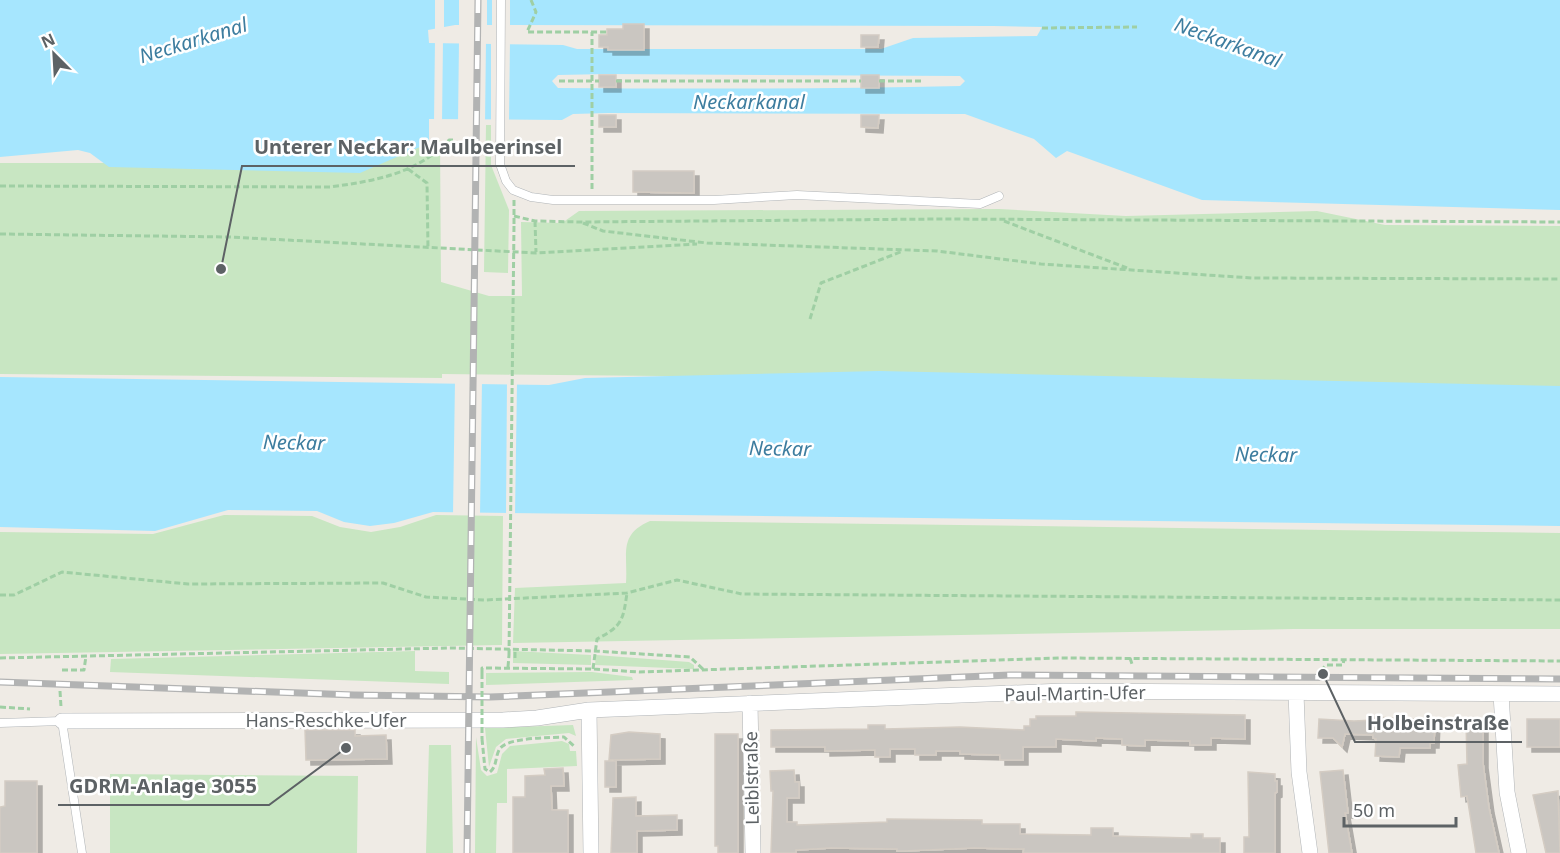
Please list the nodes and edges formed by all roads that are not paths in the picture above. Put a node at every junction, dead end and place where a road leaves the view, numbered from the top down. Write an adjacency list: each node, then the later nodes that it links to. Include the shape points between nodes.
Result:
1 (501, 0): 2 (lane, via 500,164 513,190 531,197 592,200 797,195 980,204)
2 (999, 196)
3 (1296, 693): 4 (street, Paul-Martin-Ufer); 6 (street, Paul-Martin-Ufer, via 1063,691); 13 (street, via 1299,772)
4 (1501, 694): 5 (street, Paul-Martin-Ufer); 14 (street, via 1507,792)
5 (1560, 694)
6 (750, 703): 7 (street, Paul-Martin-Ufer); 12 (street, Leiblstraße)
7 (589, 710): 8 (street, Hans-Reschke-Ufer, via 503,720); 11 (street)
8 (63, 721): 9 (lane); 10 (lane)
9 (0, 723)
10 (82, 853)
11 (591, 853)
12 (753, 853)
13 (1310, 853)
14 (1519, 853)

